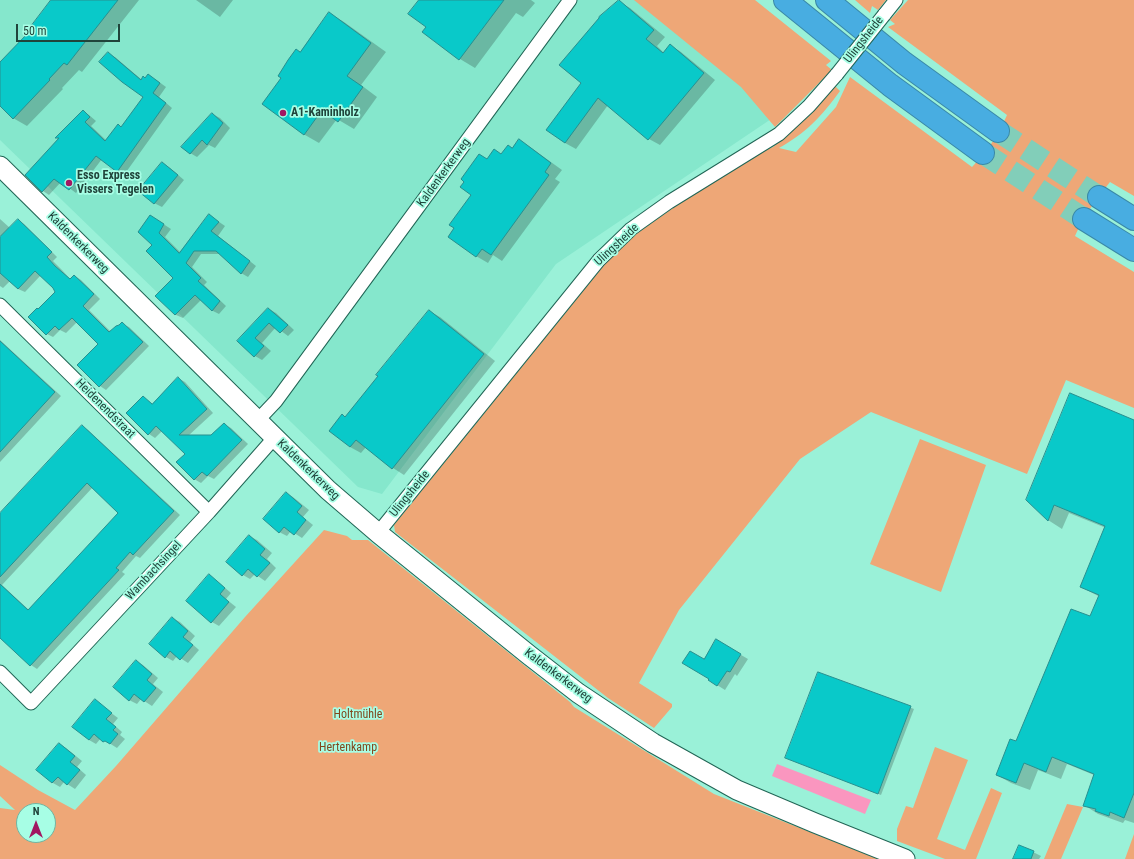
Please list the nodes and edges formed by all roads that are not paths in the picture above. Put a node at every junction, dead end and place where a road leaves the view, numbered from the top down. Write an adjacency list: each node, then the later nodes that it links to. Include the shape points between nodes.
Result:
1 (570, 0): 13 (street, Kaldenkerkerweg, via 276,401)
2 (785, 0): 6 (highway, via 890,85)
3 (827, 0): 5 (highway, via 904,62)
4 (896, 0): 16 (street, Ulingsheide, bridge, via 810,106 779,134 669,202 638,224 599,260)
5 (998, 130)
6 (983, 153)
7 (0, 166): 13 (main road, Kaldenkerkerweg)
8 (1099, 197): 9 (highway)
9 (1134, 218)
10 (1084, 219): 11 (highway)
11 (1134, 250)
12 (0, 305): 15 (street, Heidenendstraat)
13 (258, 420): 14 (main road, Kaldenkerkerweg)
14 (275, 437): 15 (street, Wambachsingel); 16 (main road, Kaldenkerkerweg, via 328,490)
15 (209, 512): 17 (street, Wambachsingel, via 31,703)
16 (378, 534): 18 (main road, Kaldenkerkerweg, via 578,693 653,743 736,790)
17 (0, 672)
18 (905, 859)

